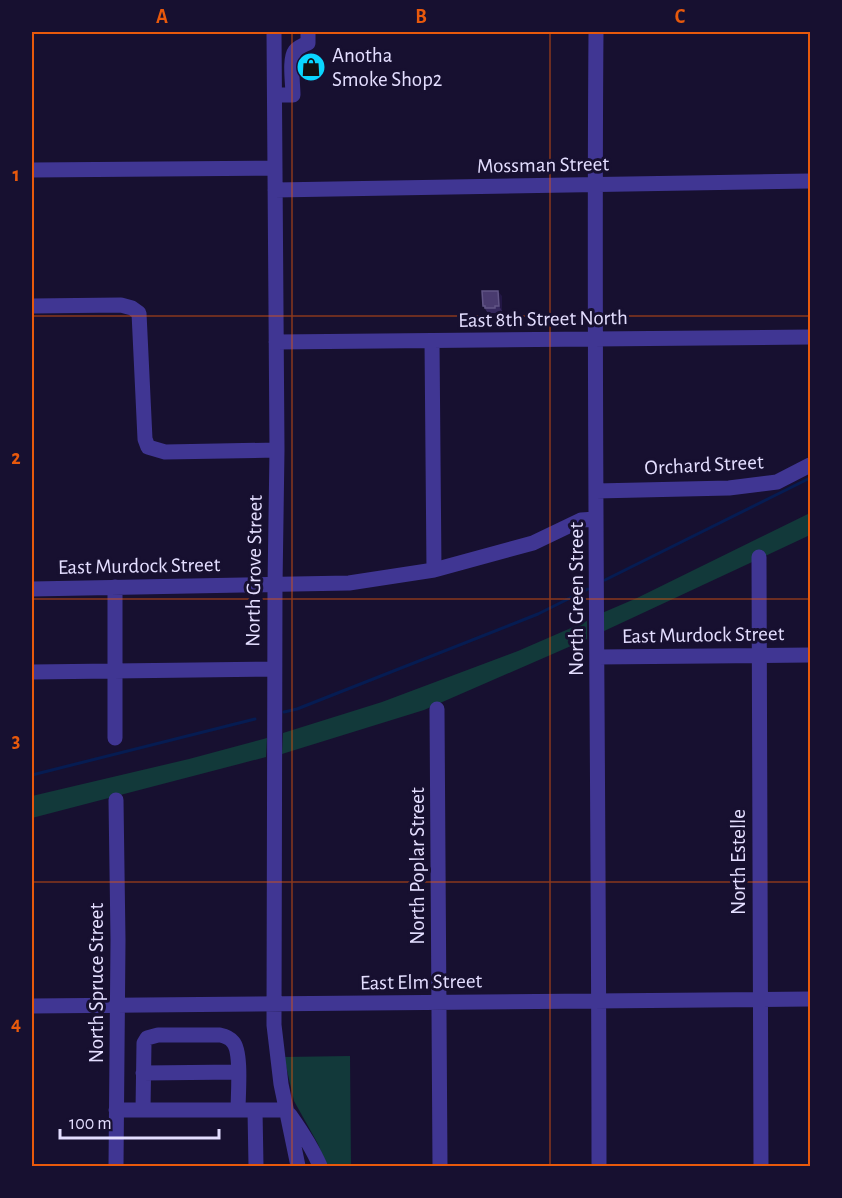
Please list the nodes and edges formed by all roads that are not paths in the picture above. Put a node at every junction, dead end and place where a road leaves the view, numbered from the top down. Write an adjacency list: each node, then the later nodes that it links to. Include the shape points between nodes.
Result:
1 (274, 32): 4 (street, North Grove Street)
2 (308, 32): 4 (street, via 308,43 293,53 293,95)
3 (596, 32): 8 (street, North Green Street)
4 (275, 95): 5 (street, North Grove Street)
5 (275, 168): 6 (street); 9 (street, North Grove Street)
6 (32, 170)
7 (810, 181): 8 (street, Mossman Street)
8 (595, 185): 9 (street, Mossman Street); 12 (street, North Green Street)
9 (275, 190): 14 (street, North Grove Street)
10 (32, 306): 15 (street, via 121,305 139,313 148,447 165,452)
11 (810, 337): 12 (street, East 8th Street North)
12 (595, 339): 13 (street, East 8th Street North); 17 (street, North Green Street)
13 (432, 341): 14 (street, East 8th Street North); 20 (street)
14 (276, 342): 15 (street, North Grove Street)
15 (277, 450): 21 (street, North Grove Street)
16 (810, 465): 17 (street, Orchard Street, via 777,482 729,488)
17 (596, 491): 18 (street, North Green Street)
18 (596, 519): 20 (street, East Murdock Street, via 581,520 533,543); 26 (street, North Green Street)
19 (759, 557): 24 (street, North Estelle)
20 (434, 570): 21 (street, East Murdock Street, via 349,583)
21 (274, 586): 22 (street, East Murdock Street); 27 (street, North Grove Street)
22 (115, 587): 23 (street, East Murdock Street); 28 (street)
23 (32, 589)
24 (758, 655): 25 (street, East Murdock Street); 26 (street, East Murdock Street); 34 (street, North Estelle)
25 (810, 655)
26 (597, 657): 35 (street, North Green Street)
27 (274, 669): 28 (street); 37 (street, North Grove Street)
28 (115, 670): 29 (street); 31 (street)
29 (32, 672)
30 (437, 709): 36 (street, North Poplar Street)
31 (115, 738)
32 (116, 800): 39 (street, North Spruce Street)
33 (810, 999): 34 (street, East Elm Street)
34 (760, 1000): 35 (street, East Elm Street); 53 (street, North Estelle)
35 (599, 1001): 36 (street, East Elm Street); 52 (street, North Green Street)
36 (439, 1003): 37 (street, East Elm Street); 51 (street, North Poplar Street)
37 (274, 1004): 39 (street, East Elm Street); 46 (street, North Grove Street)
38 (32, 1006): 39 (street, East Elm Street)
39 (117, 1006): 42 (street, North Spruce Street)
40 (238, 1072): 41 (street); 41 (street, via 238,1052 227,1037 158,1035 144,1043); 44 (street)
41 (143, 1073): 43 (street)
42 (116, 1110): 43 (street); 47 (street, North Spruce Street)
43 (143, 1110): 44 (street)
44 (238, 1110): 45 (street)
45 (255, 1110): 46 (street); 48 (street)
46 (286, 1110): 49 (street, North Grove Street); 50 (street, North Grove Street)
47 (116, 1167)
48 (256, 1167)
49 (298, 1167)
50 (320, 1167)
51 (440, 1167)
52 (599, 1167)
53 (761, 1167)

